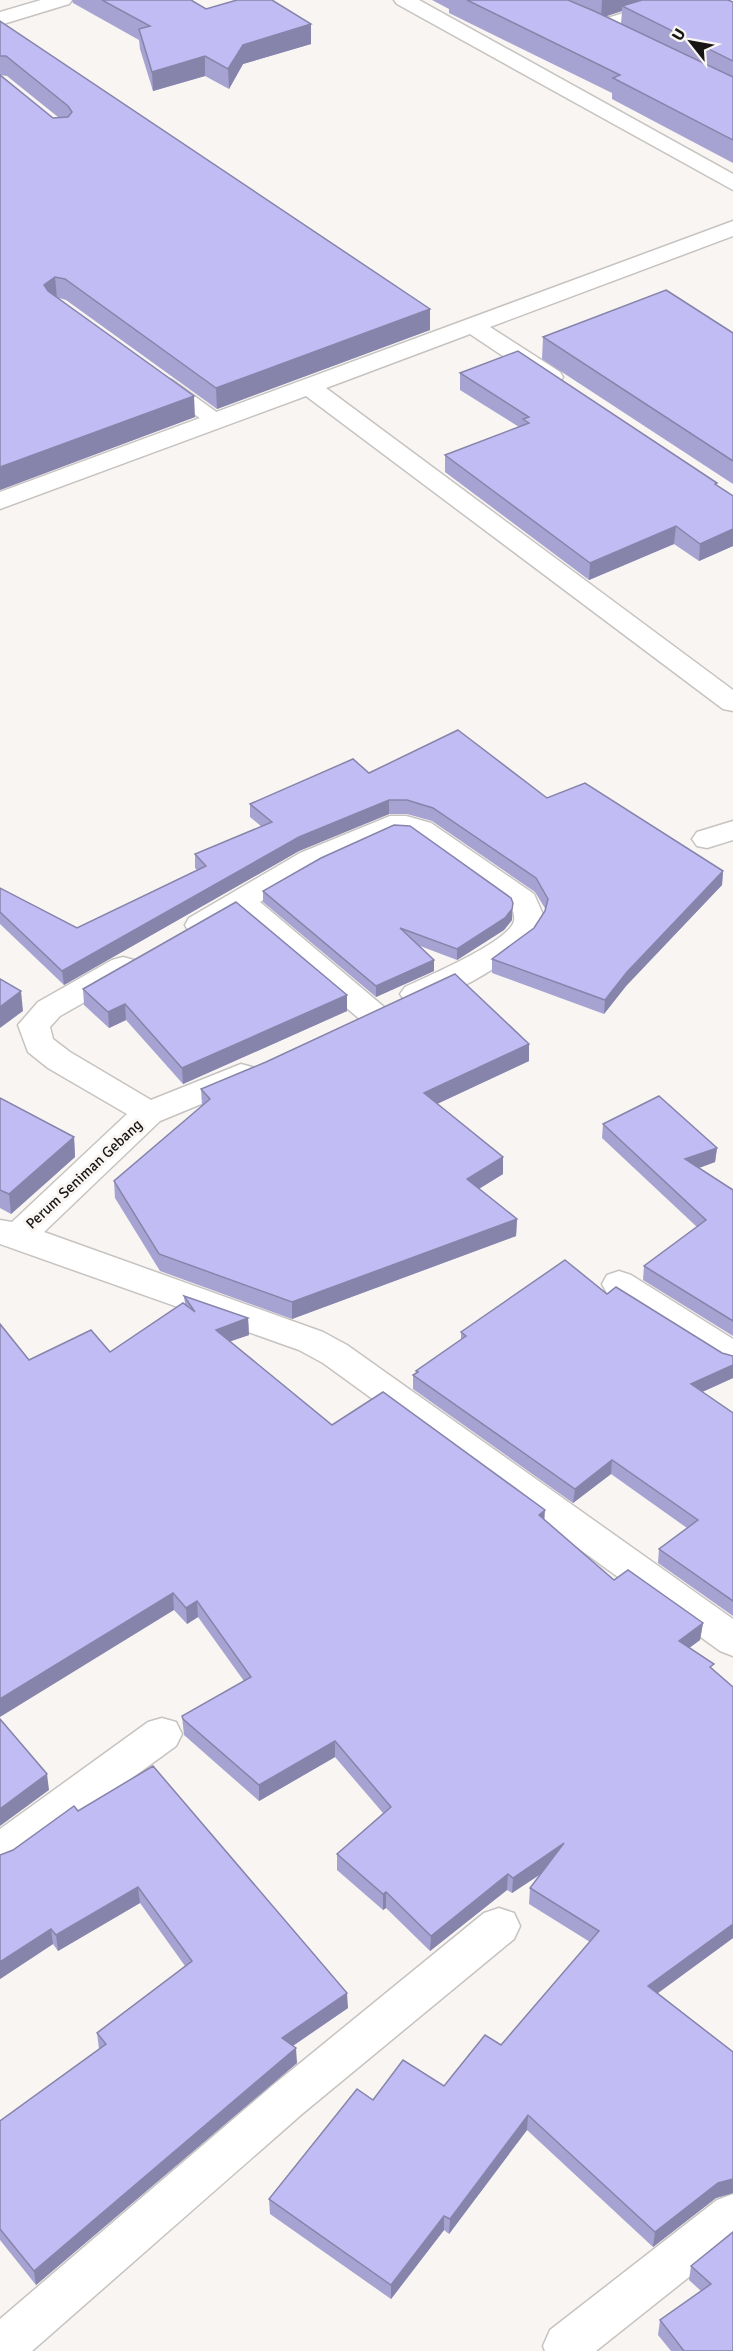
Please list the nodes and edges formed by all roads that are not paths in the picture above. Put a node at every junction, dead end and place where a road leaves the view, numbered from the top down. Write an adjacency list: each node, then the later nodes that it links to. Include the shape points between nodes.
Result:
1 (62, 0): 5 (street)
2 (404, 0): 8 (street)
3 (535, 0): 6 (lane)
4 (676, 5): 6 (lane)
5 (0, 19)
6 (600, 26): 7 (lane)
7 (621, 36)
8 (733, 183)
9 (733, 228): 10 (street)
10 (472, 325): 12 (street); 13 (street)
11 (150, 373): 14 (lane)
12 (307, 385): 14 (street); 16 (street)
13 (569, 389)
14 (215, 420): 15 (street)
15 (0, 501)
16 (733, 703)
17 (241, 902): 18 (street); 18 (street, Perum Seniman Gebang, via 310,860 390,825 421,829 523,900 530,914 529,924 509,944 479,964); 21 (street, Perum Seniman Gebang, via 49,1009 34,1025 39,1044 59,1060)
18 (374, 1014): 19 (street, Perum Seniman Gebang)
19 (341, 1029)
20 (266, 1064): 21 (street, Perum Seniman Gebang)
21 (149, 1113): 22 (street, Perum Seniman Gebang)
22 (10, 1234): 25 (street, via 311,1341 335,1354)
23 (619, 1284): 24 (street)
24 (733, 1356)
25 (733, 1640)
26 (162, 1734): 27 (street)
27 (0, 1852)
28 (499, 1926): 31 (street, via 287,2100)
29 (733, 2215): 30 (street)
30 (566, 2346)
31 (0, 2349)

